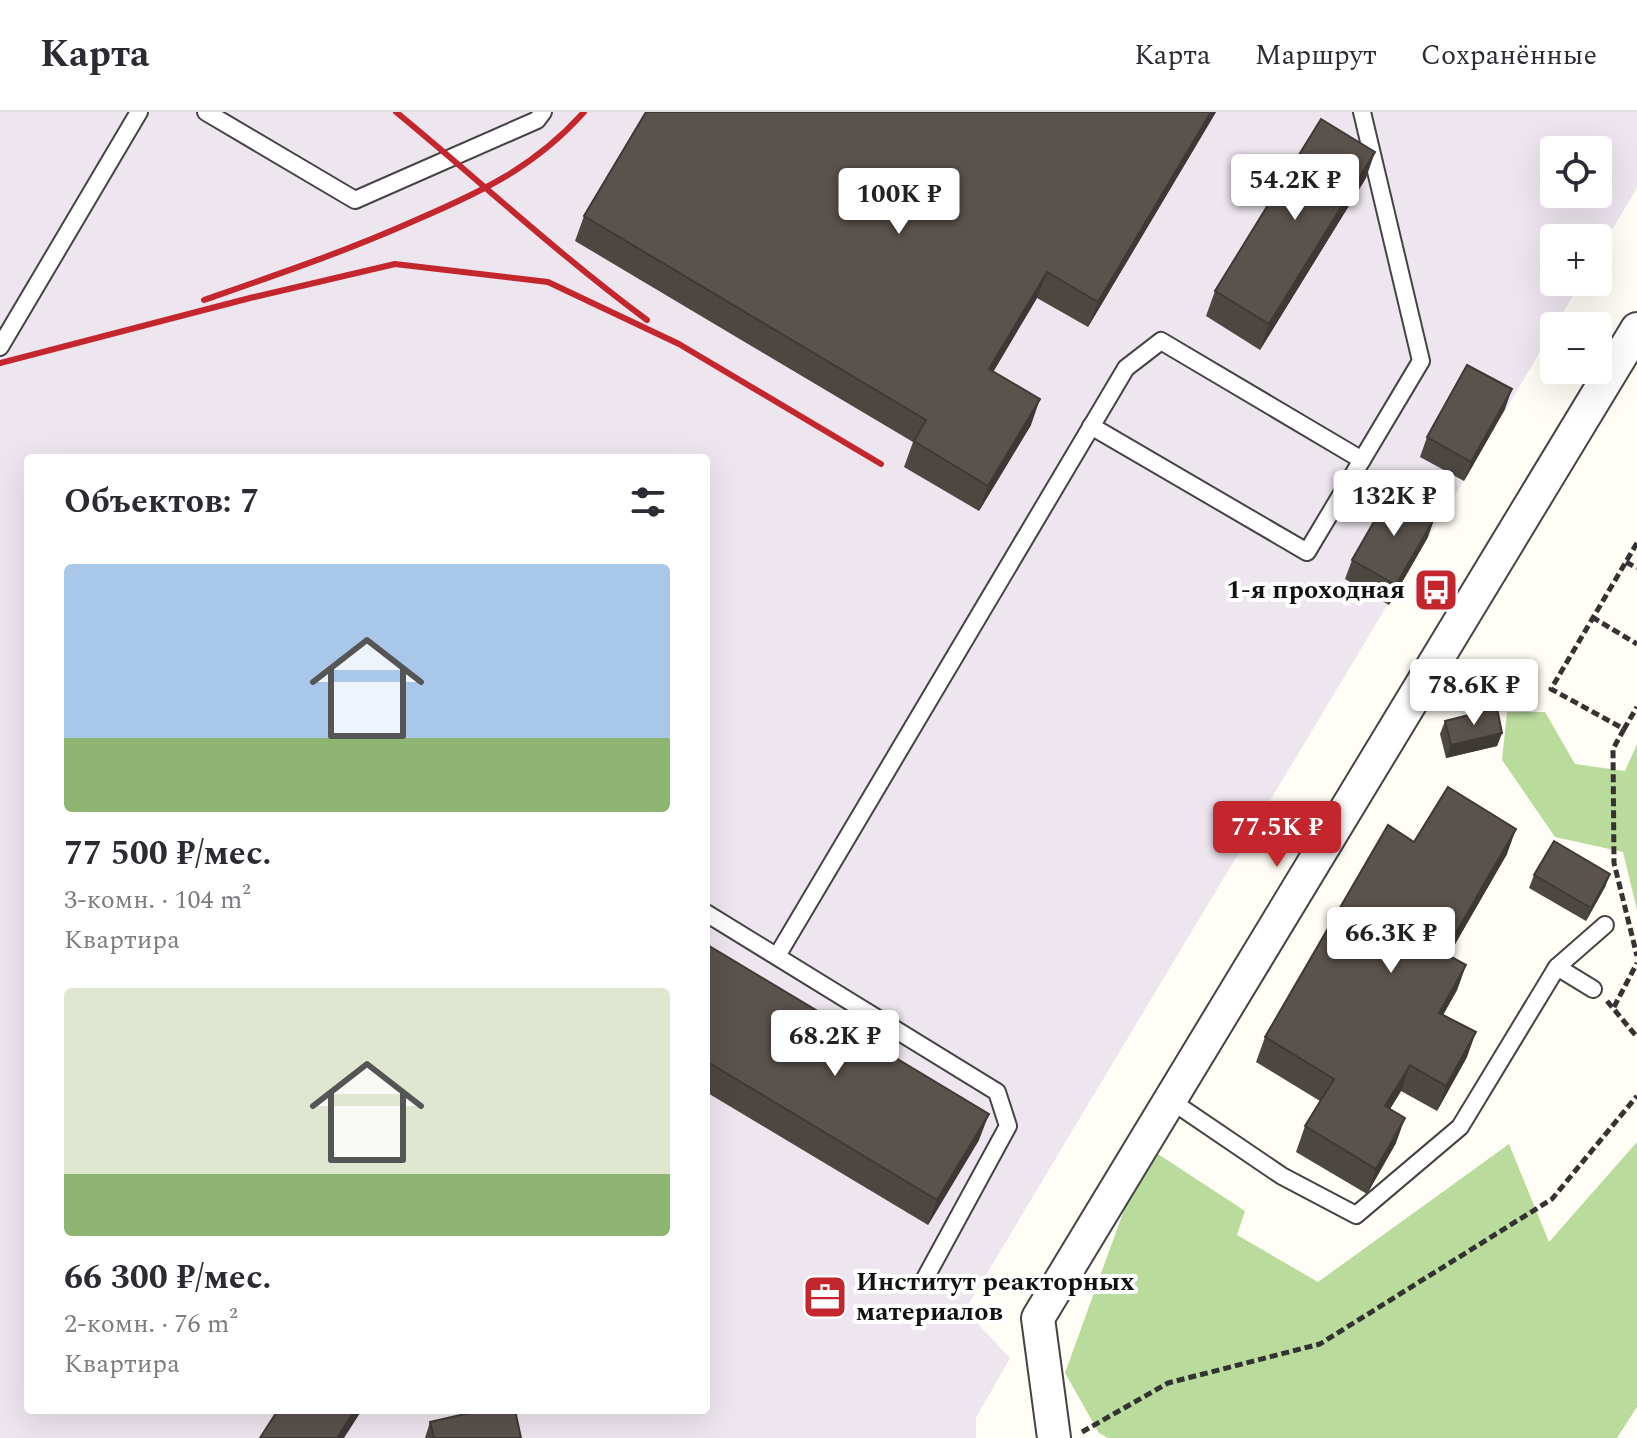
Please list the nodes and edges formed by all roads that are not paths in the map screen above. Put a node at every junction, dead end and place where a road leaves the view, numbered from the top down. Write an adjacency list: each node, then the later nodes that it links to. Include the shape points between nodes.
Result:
1 (139, 112): 6 (lane)
2 (206, 112): 3 (lane, via 355,200 537,120)
3 (543, 112)
4 (1362, 112): 8 (lane, via 1421,361)
5 (1637, 329): 14 (street)
6 (0, 347)
7 (1091, 426): 8 (lane, via 1126,368 1161,341); 8 (lane, via 1307,552); 11 (lane)
8 (1362, 460)
9 (710, 915): 11 (lane)
10 (1605, 925): 12 (lane)
11 (777, 956): 15 (lane, via 997,1092 1008,1126)
12 (1557, 967): 13 (lane); 14 (lane, via 1460,1127 1356,1215 1282,1176)
13 (1593, 989)
14 (1170, 1100): 16 (street, via 1038,1318)
15 (922, 1284)
16 (1054, 1438)

